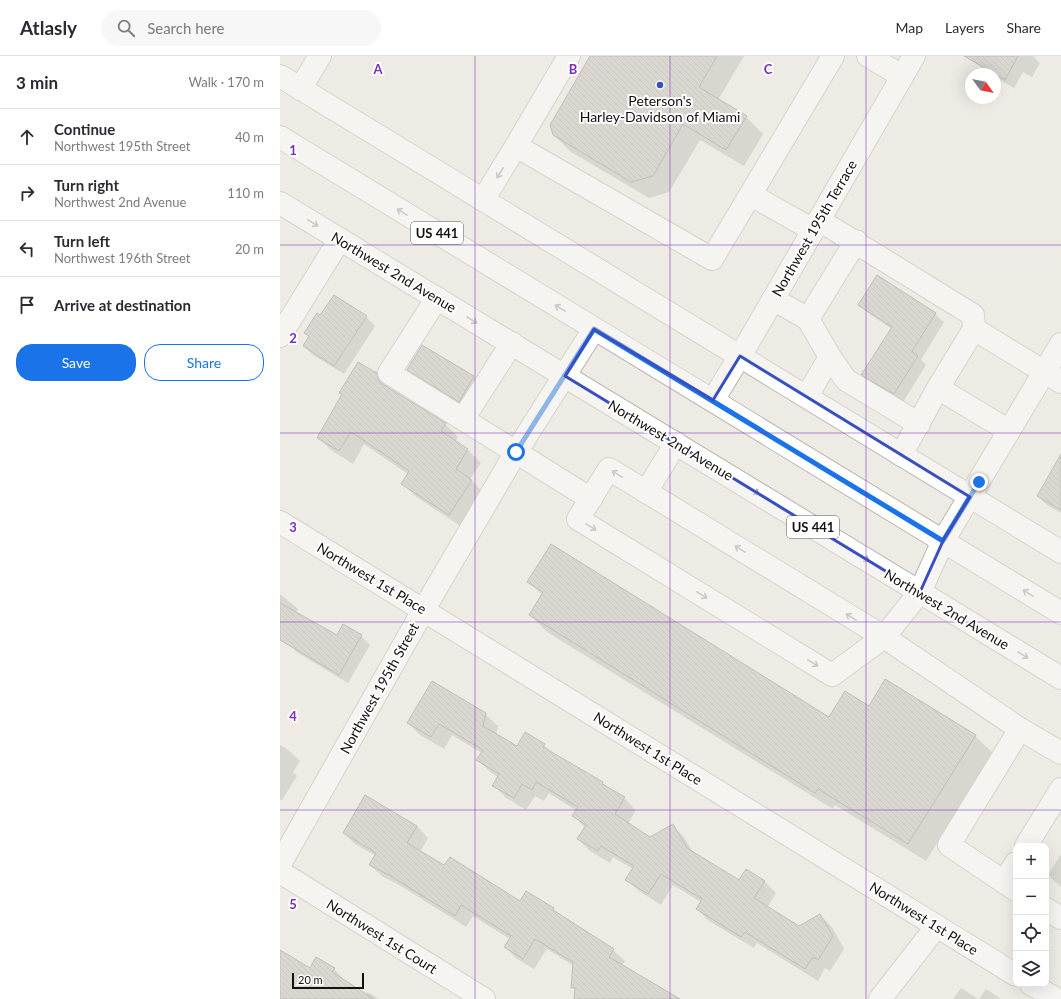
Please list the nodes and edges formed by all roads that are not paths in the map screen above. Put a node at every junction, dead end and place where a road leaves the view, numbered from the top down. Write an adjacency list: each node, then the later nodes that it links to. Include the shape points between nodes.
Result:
1 (320, 56): 8 (street)
2 (569, 56): 10 (street)
3 (833, 56): 11 (street)
4 (868, 56): 7 (street)
5 (914, 56): 7 (street, Northwest 195th Terrace)
6 (280, 76): 8 (street)
7 (902, 76): 14 (street, Northwest 195th Terrace)
8 (300, 89): 12 (street)
9 (280, 137): 20 (street, US 441, one-way to 9)
10 (516, 146): 11 (street, via 712,259); 12 (street, one-way to 12)
11 (751, 195): 14 (street)
12 (483, 200): 25 (street)
13 (280, 203): 15 (street, Northwest 2nd Avenue / US 441, one-way to 15)
14 (816, 225): 16 (street); 18 (street, Northwest 195th Terrace)
15 (340, 239): 17 (street, Northwest 2nd Avenue / US 441); 22 (street)
16 (856, 241): 19 (street); 21 (street, via 973,315)
17 (437, 298): 23 (street, Northwest 2nd Avenue / US 441, one-way to 23); 32 (street, via 389,373)
18 (773, 299): 19 (street); 25 (street, Northwest 195th Terrace)
19 (808, 319): 26 (street)
20 (594, 329): 27 (street, Northwest 195th Street); 31 (street, US 441)
21 (974, 329): 28 (street); 29 (street)
22 (280, 336)
23 (512, 344): 27 (street, Northwest 2nd Avenue / US 441); 32 (street)
24 (1061, 344): 28 (street)
25 (740, 356): 30 (street); 31 (street, Northwest 195th Terrace)
26 (830, 357): 30 (street); 33 (street, via 846,380)
27 (565, 376): 35 (street, Northwest 2nd Avenue / US 441); 36 (street, Northwest 195th Street)
28 (1053, 377): 34 (street)
29 (938, 388): 33 (street); 34 (street)
30 (807, 396): 37 (street)
31 (712, 400): 42 (street, US 441)
32 (463, 419): 36 (street)
33 (918, 424): 37 (street)
34 (1009, 430): 39 (street)
35 (676, 443): 38 (street); 44 (street, Northwest 2nd Avenue / US 441, one-way to 44)
36 (516, 452): 40 (street); 45 (street, Northwest 195th Street)
37 (901, 455): 39 (street)
38 (646, 492): 40 (street, one-way to 40, via 609,469); 47 (street, one-way to 38)
39 (970, 497): 42 (street); 43 (street)
40 (591, 499): 47 (street, one-way to 47, via 578,519 832,675)
41 (280, 522): 45 (street, Northwest 1st Place)
42 (943, 541): 44 (street); 46 (street, US 441, one-way to 42)
43 (1061, 552)
44 (920, 592): 47 (street); 48 (street, Northwest 2nd Avenue / US 441, one-way to 48)
45 (424, 609): 53 (street, Northwest 195th Street); 59 (street, Northwest 1st Place)
46 (1061, 613)
47 (884, 637): 49 (street)
48 (1061, 678)
49 (1020, 729): 50 (street); 56 (street, via 949,844)
50 (1061, 753)
51 (1061, 789): 52 (street)
52 (1028, 843)
53 (280, 864)
54 (280, 872): 62 (street, Northwest 1st Court)
55 (1013, 874): 56 (street)
56 (1010, 886)
57 (1049, 911): 58 (street)
58 (1061, 918)
59 (937, 926): 60 (street, Northwest 1st Place); 63 (street)
60 (1013, 973)
61 (1036, 987): 64 (street)
62 (484, 999)
63 (880, 999)
64 (1056, 999)

